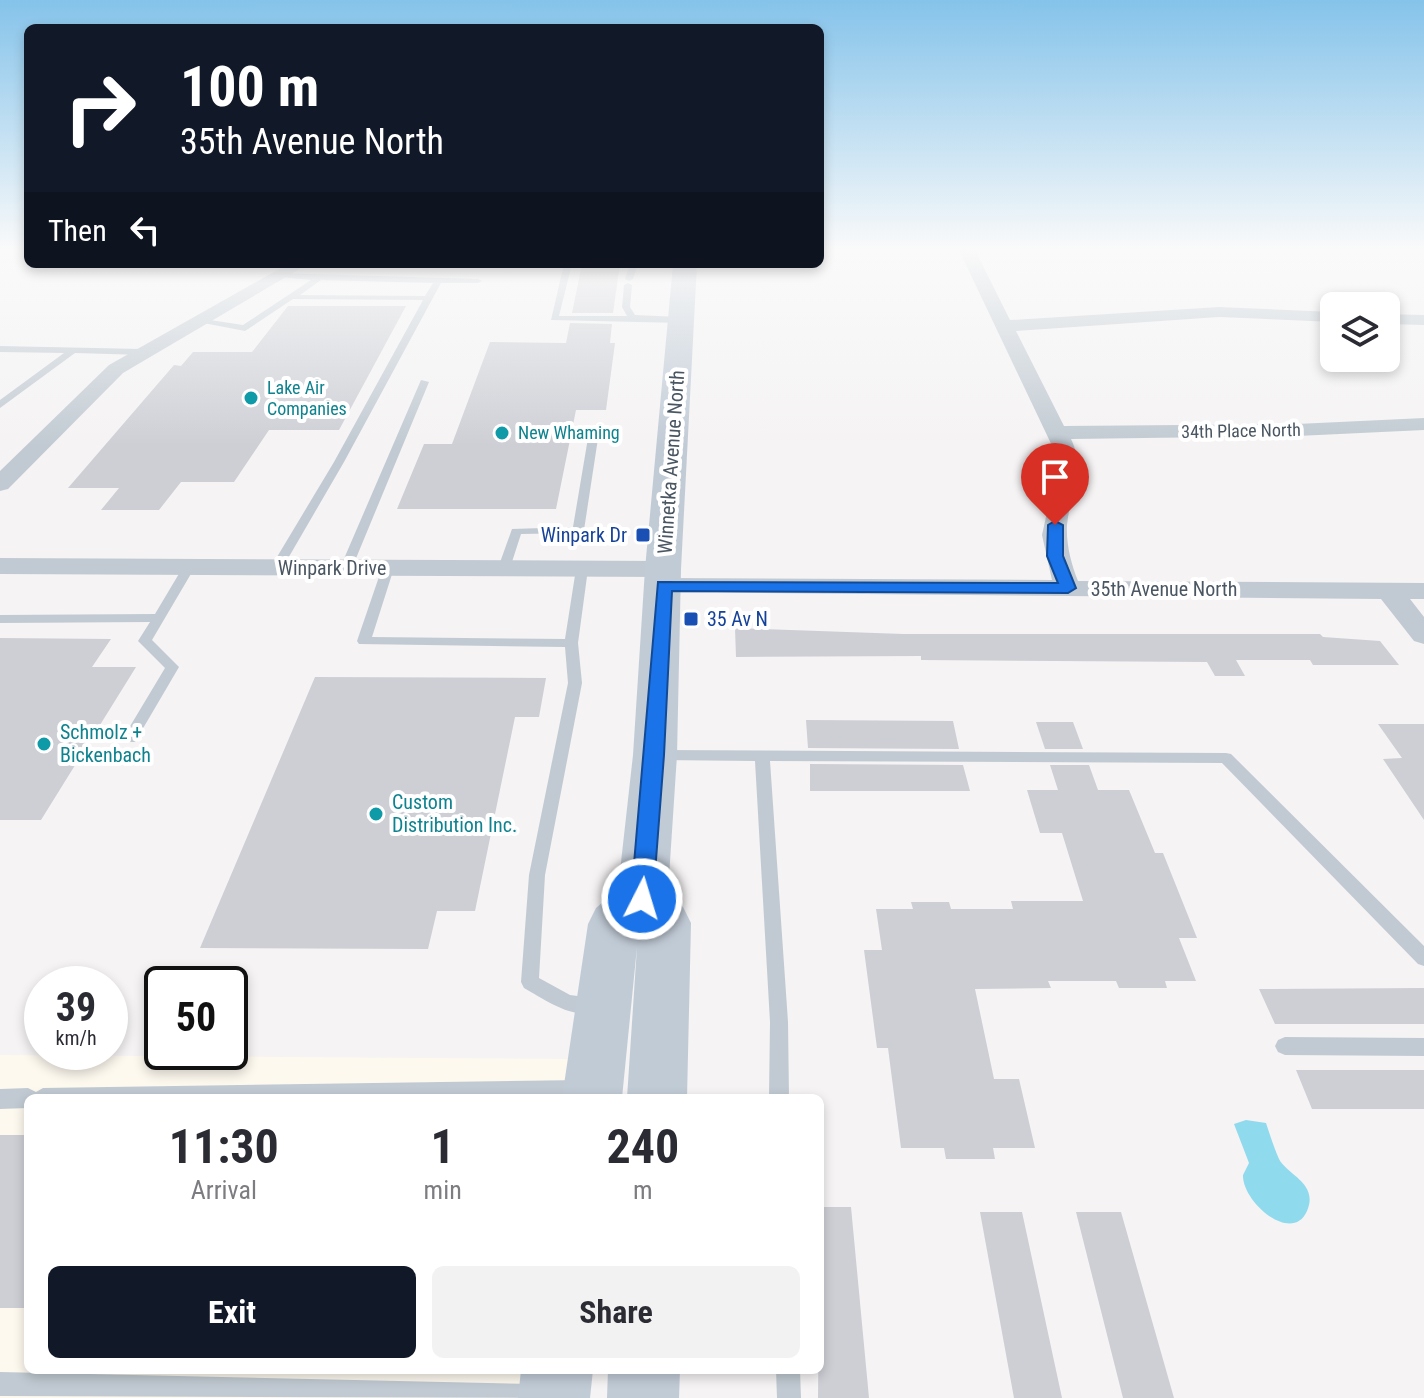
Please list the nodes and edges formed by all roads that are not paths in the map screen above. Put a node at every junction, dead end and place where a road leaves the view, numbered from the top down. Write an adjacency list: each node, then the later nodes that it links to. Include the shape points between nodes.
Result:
1 (207, 315): 15 (street)
2 (264, 315): 15 (lane, via 245,328)
3 (419, 315): 27 (lane)
4 (555, 315): 11 (lane)
5 (630, 315): 11 (lane)
6 (681, 315): 13 (main road, Winnetka Avenue North)
7 (999, 315): 16 (street)
8 (1169, 315): 16 (street)
9 (1294, 315): 10 (street)
10 (1320, 316)
11 (637, 319): 13 (lane)
12 (1400, 319): 14 (street)
13 (681, 320): 33 (main road, Winnetka Avenue North)
14 (1424, 320)
15 (197, 321): 19 (street)
16 (1004, 326): 24 (street)
17 (0, 349): 18 (lane)
18 (74, 350): 19 (lane); 21 (lane)
19 (143, 352): 25 (street, via 94,388)
20 (424, 382): 28 (lane)
21 (0, 405)
22 (1424, 424): 24 (street, 34th Place North)
23 (594, 432): 30 (lane, via 578,530 516,531)
24 (1057, 433): 34 (street, via 1070,468 1055,525 1055,556)
25 (0, 484)
26 (189, 567): 27 (street, Winpark Drive); 32 (street, Winpark Drive); 37 (lane)
27 (277, 567): 28 (street, Winpark Drive)
28 (346, 568): 29 (street, Winpark Drive)
29 (388, 568): 30 (street, Winpark Drive); 40 (lane, via 364,641)
30 (504, 568): 31 (street, Winpark Drive)
31 (582, 569): 33 (street, Winpark Drive); 40 (lane)
32 (3, 570)
33 (664, 577): 34 (street, 35th Avenue North); 42 (main road, Winnetka Avenue North)
34 (1068, 588): 35 (street, 35th Avenue North)
35 (1388, 590): 36 (street, 35th Avenue North); 39 (street)
36 (1424, 591)
37 (159, 618): 38 (lane); 41 (lane, via 145,641 172,667)
38 (0, 619)
39 (1424, 635)
40 (571, 643): 46 (lane, via 575,683 537,875 530,982 568,1003)
41 (130, 738)
42 (655, 755): 43 (lane); 44 (main road, Winnetka Avenue North)
43 (762, 755): 45 (lane, via 1226,758); 51 (lane)
44 (642, 899): 46 (main road, via 614,924); 50 (main road, via 665,923)
45 (1424, 958)
46 (604, 1006): 49 (main road)
47 (1285, 1046): 48 (lane)
48 (1424, 1047)
49 (593, 1094)
50 (657, 1094)
51 (779, 1094)
52 (24, 1098): 53 (lane)
53 (0, 1099)
54 (644, 1374): 60 (main road)
55 (788, 1374): 61 (lane)
56 (0, 1384): 58 (lane)
57 (555, 1388): 59 (lane)
58 (90, 1391): 59 (lane)
59 (352, 1395)
60 (643, 1398)
61 (789, 1398)

